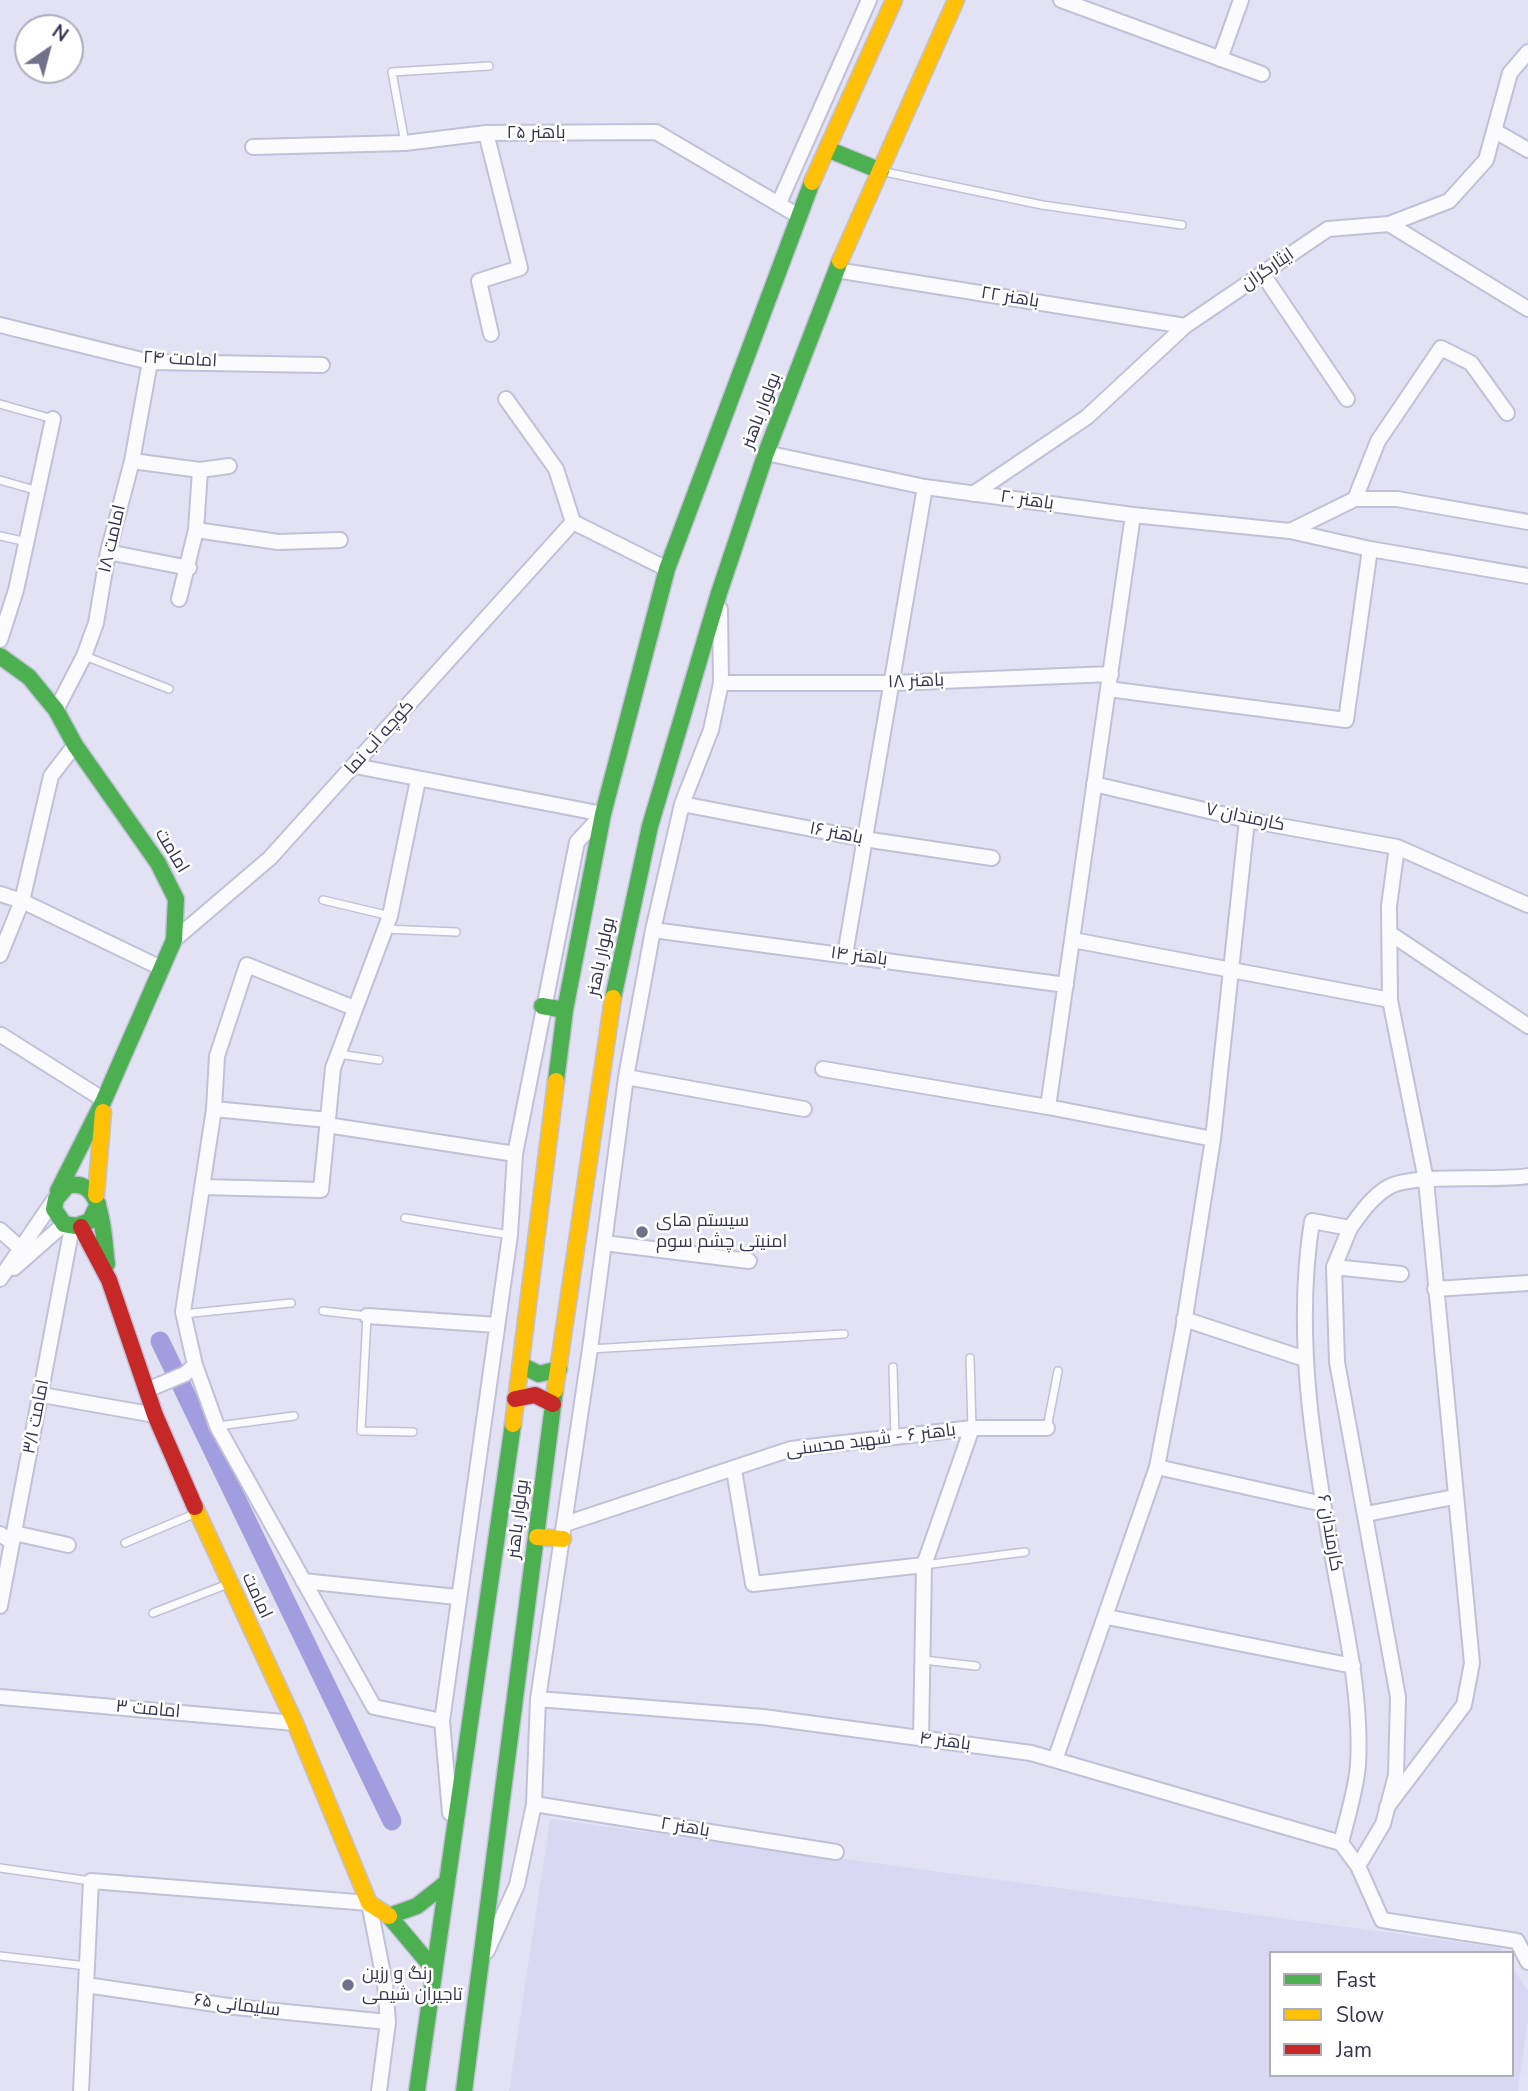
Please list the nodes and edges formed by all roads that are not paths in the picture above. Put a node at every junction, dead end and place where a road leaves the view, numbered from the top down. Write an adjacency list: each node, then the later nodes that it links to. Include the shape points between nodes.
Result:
1 (869, 0): 17 (street)
2 (894, 0): 14 (main road, بولوار باهنر)
3 (956, 0): 16 (main road, بولوار باهنر)
4 (1061, 0): 7 (street)
5 (1241, 0): 7 (street)
6 (1528, 52): 10 (street, ایثارگران, via 1510,73)
7 (1220, 59): 9 (street)
8 (489, 66): 12 (lane, via 392,72)
9 (1262, 74)
10 (1495, 131): 15 (street); 19 (street, ایثارگران, via 1486,160 1449,201)
11 (486, 134): 12 (street, باهنر ۲۵); 17 (street, باهنر ۲۵, via 656,132); 26 (street, via 520,268 479,282)
12 (405, 143): 13 (street, باهنر ۲۵)
13 (253, 147)
14 (827, 149): 16 (main road); 18 (main road, بولوار باهنر)
15 (1528, 149)
16 (881, 171): 20 (lane, via 1042,205); 21 (main road, بولوار باهنر)
17 (779, 203): 18 (street, باهنر ۲۵)
18 (797, 215): 54 (main road, بولوار باهنر)
19 (1389, 223): 22 (street, ایثارگران, via 1328,229); 23 (street)
20 (1182, 225)
21 (836, 270): 25 (street, باهنر ۲۲); 34 (main road, بولوار باهنر)
22 (1262, 273): 25 (street, ایثارگران); 30 (street)
23 (1528, 309)
24 (0, 325): 27 (street, امامت ۲۴)
25 (1185, 326): 41 (street, ایثارگران, via 1087,416)
26 (491, 334)
27 (150, 362): 28 (street, امامت ۲۴); 35 (street, امامت ۱۸)
28 (322, 365)
29 (506, 398): 44 (street, via 556,470)
30 (1348, 399)
31 (0, 404): 33 (lane)
32 (1507, 413): 42 (street, via 1471,363 1441,348 1378,441)
33 (53, 419): 40 (street)
34 (766, 453): 39 (street, باهنر ۲۰); 56 (main road, بولوار باهنر)
35 (132, 461): 37 (street); 52 (street, امامت ۱۸)
36 (229, 466): 37 (street)
37 (200, 470): 46 (street)
38 (0, 480): 40 (lane)
39 (925, 487): 41 (street, باهنر ۲۰); 63 (street)
40 (38, 491): 50 (street)
41 (974, 494): 43 (street, باهنر ۲۰)
42 (1355, 499): 45 (street, via 1397,499); 47 (street)
43 (1133, 515): 47 (street, باهنر ۲۰); 61 (street)
44 (573, 522): 54 (street); 68 (street, کوچه آب نما)
45 (1528, 522)
46 (196, 530): 49 (street, via 278,542); 53 (street)
47 (1290, 531): 51 (street, باهنر ۲۰)
48 (0, 536): 50 (lane)
49 (340, 540)
50 (27, 542): 58 (street)
51 (1370, 550): 55 (street, باهنر ۲۰); 65 (street, via 1346,720)
52 (108, 552): 53 (street); 60 (street, امامت ۱۸, via 96,623)
53 (189, 568): 57 (street)
54 (667, 569): 72 (main road, بولوار باهنر)
55 (1528, 576)
56 (719, 593): 62 (street); 140 (main road, بولوار باهنر, via 650,826 612,1002)
57 (179, 599)
58 (0, 640)
59 (0, 656): 66 (main road, امامت, via 29,677)
60 (84, 656): 64 (lane); 66 (street, امامت ۱۸)
61 (1111, 674): 63 (street, باهنر ۱۸); 65 (street)
62 (722, 682): 63 (street, باهنر ۱۸); 71 (street, via 711,730)
63 (892, 683): 74 (street)
64 (169, 689)
65 (1108, 689): 70 (street)
66 (56, 710): 67 (main road, امامت)
67 (75, 745): 79 (street, via 51,776); 85 (main road, امامت, via 158,863 176,899)
68 (355, 766): 69 (street); 85 (street, کوچه آب نما, via 270,858)
69 (418, 780): 72 (street); 81 (street)
70 (1094, 784): 73 (street, کارمندان ۷); 86 (street)
71 (682, 804): 74 (street, باهنر ۱۶); 82 (street)
72 (603, 814): 93 (street, via 577,842); 95 (main road, بولوار باهنر)
73 (1247, 820): 75 (street, کارمندان ۷); 90 (street)
74 (864, 839): 76 (street, باهنر ۱۶); 87 (street)
75 (1397, 847): 80 (street, کارمندان ۷); 84 (street, via 1389,906)
76 (992, 858)
77 (0, 894): 79 (street)
78 (323, 900): 81 (lane)
79 (22, 901): 88 (street); 89 (street)
80 (1528, 905)
81 (387, 923): 83 (lane); 94 (street)
82 (653, 930): 87 (street, باهنر ۱۴); 101 (street)
83 (456, 932)
84 (1391, 934): 92 (street); 96 (street)
85 (174, 940): 89 (main road, امامت)
86 (1073, 940): 90 (street); 91 (street)
87 (845, 955): 91 (street, باهنر ۱۴)
88 (0, 956)
89 (161, 968): 102 (main road, امامت)
90 (1230, 969): 92 (street); 107 (street)
91 (1066, 985): 103 (street)
92 (1390, 1000): 110 (street)
93 (542, 1006): 95 (main road); 108 (street)
94 (354, 1008): 98 (street); 104 (street, via 247,965 217,1056)
95 (565, 1010): 138 (main road, بولوار باهنر)
96 (1528, 1026)
97 (1, 1035): 102 (street)
98 (338, 1054): 99 (lane); 106 (street)
99 (379, 1060)
100 (823, 1069): 103 (street)
101 (626, 1077): 105 (street); 119 (street)
102 (104, 1100): 112 (main road, امامت); 113 (main road, امامت)
103 (1048, 1107): 107 (street)
104 (214, 1109): 106 (street); 111 (street)
105 (804, 1109)
106 (327, 1122): 108 (street); 111 (street, via 321,1190)
107 (1213, 1139): 132 (street)
108 (515, 1154): 118 (street)
109 (1528, 1176): 110 (street)
110 (1426, 1180): 116 (street, via 1390,1186 1367,1205); 127 (street)
111 (202, 1187): 130 (street)
112 (56, 1195): 113 (main road, via 67,1184 78,1182 88,1186); 115 (main road, via 57,1217); 120 (street)
113 (97, 1200): 115 (main road, via 90,1222); 125 (main road, امامت)
114 (405, 1218): 118 (lane)
115 (72, 1226): 124 (street); 125 (main road, امامت); 144 (street, امامت ۳/۱)
116 (1350, 1228): 122 (street); 137 (street, کارمندان ۶, via 1312,1221 1304,1269)
117 (0, 1230): 120 (street)
118 (510, 1235): 133 (street)
119 (604, 1243): 121 (street); 135 (street)
120 (20, 1248): 124 (street)
121 (749, 1261)
122 (1334, 1267): 123 (street); 159 (street, via 1337,1363)
123 (1401, 1274)
124 (0, 1280)
125 (109, 1280): 143 (main road, امامت)
126 (1528, 1283): 127 (street)
127 (1435, 1289): 156 (street)
128 (291, 1303): 130 (lane)
129 (323, 1311): 131 (lane)
130 (183, 1314): 141 (street)
131 (367, 1316): 133 (street); 152 (lane, via 361,1431)
132 (1184, 1319): 137 (street); 154 (street)
133 (497, 1325): 169 (street)
134 (844, 1334): 135 (lane)
135 (590, 1349): 160 (street)
136 (970, 1358): 150 (lane)
137 (1305, 1359): 157 (street, کارمندان ۶)
138 (521, 1365): 140 (main road, via 539,1374); 145 (main road, بولوار باهنر)
139 (892, 1367): 153 (lane)
140 (559, 1368): 146 (main road, بولوار باهنر)
141 (190, 1370): 143 (street); 149 (street)
142 (1058, 1371): 151 (lane, باهنر ۶ - شهید محسنی)
143 (146, 1390): 147 (main road, امامت)
144 (42, 1395): 147 (street); 161 (street, امامت ۳/۱)
145 (515, 1399): 146 (main road, via 535,1395); 184 (main road, بولوار باهنر)
146 (554, 1404): 162 (main road, بولوار باهنر)
147 (155, 1415): 158 (main road, امامت)
148 (294, 1416): 149 (lane)
149 (217, 1426): 167 (street)
150 (972, 1428): 151 (street, باهنر ۶ - شهید محسنی); 153 (street, باهنر ۶ - شهید محسنی); 166 (street)
151 (1047, 1428)
152 (413, 1432)
153 (895, 1438): 155 (street, باهنر ۶ - شهید محسنی, via 791,1448)
154 (1157, 1467): 157 (street); 172 (street)
155 (734, 1470): 160 (street, باهنر ۶ - شهید محسنی); 166 (street, via 753,1584)
156 (1454, 1497): 159 (street); 183 (street, via 1472,1663 1464,1706)
157 (1323, 1504): 175 (street, کارمندان ۶)
158 (198, 1513): 163 (lane); 168 (main road, امامت)
159 (1366, 1514): 183 (street, via 1398,1697 1395,1775)
160 (564, 1532): 162 (main road); 177 (street)
161 (9, 1536): 164 (street); 170 (street, امامت ۳/۱)
162 (537, 1537): 197 (main road, بولوار باهنر)
163 (125, 1544)
164 (68, 1545)
165 (1025, 1552): 166 (lane)
166 (924, 1565): 173 (street)
167 (303, 1581): 169 (street); 178 (street, via 373,1707)
168 (229, 1584): 171 (lane); 179 (main road, امامت)
169 (457, 1597): 178 (street)
170 (0, 1606)
171 (153, 1612)
172 (1107, 1617): 175 (street); 181 (street)
173 (923, 1660): 174 (lane); 180 (street)
174 (976, 1666)
175 (1353, 1666): 185 (street, کارمندان ۶, via 1358,1766)
176 (0, 1697): 179 (street, امامت ۳)
177 (538, 1699): 180 (street, باهنر ۴, via 763,1717); 182 (street)
178 (442, 1721): 184 (street)
179 (295, 1723): 191 (main road, امامت)
180 (921, 1739): 181 (street, باهنر ۴)
181 (1055, 1760): 185 (street, باهنر ۴)
182 (534, 1804): 186 (street, باهنر ۲); 197 (street, via 517,1885)
183 (1387, 1807): 187 (street, via 1383,1824)
184 (452, 1830): 190 (main road, بولوار باهنر)
185 (1341, 1843): 187 (street)
186 (836, 1852)
187 (1358, 1866): 194 (street, via 1382,1920 1517,1941)
188 (0, 1868): 189 (lane)
189 (91, 1881): 191 (street); 195 (street)
190 (446, 1883): 192 (main road, via 417,1906); 196 (main road, بولوار باهنر)
191 (369, 1903): 192 (main road); 199 (street)
192 (389, 1916): 196 (main road)
193 (0, 1956): 195 (lane)
194 (1528, 1962)
195 (87, 1966): 198 (street)
196 (432, 1967): 202 (main road, بولوار باهنر)
197 (478, 1971): 203 (main road, بولوار باهنر)
198 (86, 1985): 199 (street, سلیمانی ۶۵, via 235,2007); 200 (street)
199 (388, 2022): 201 (street)
200 (81, 2091)
201 (379, 2091)
202 (417, 2091)
203 (464, 2091)

